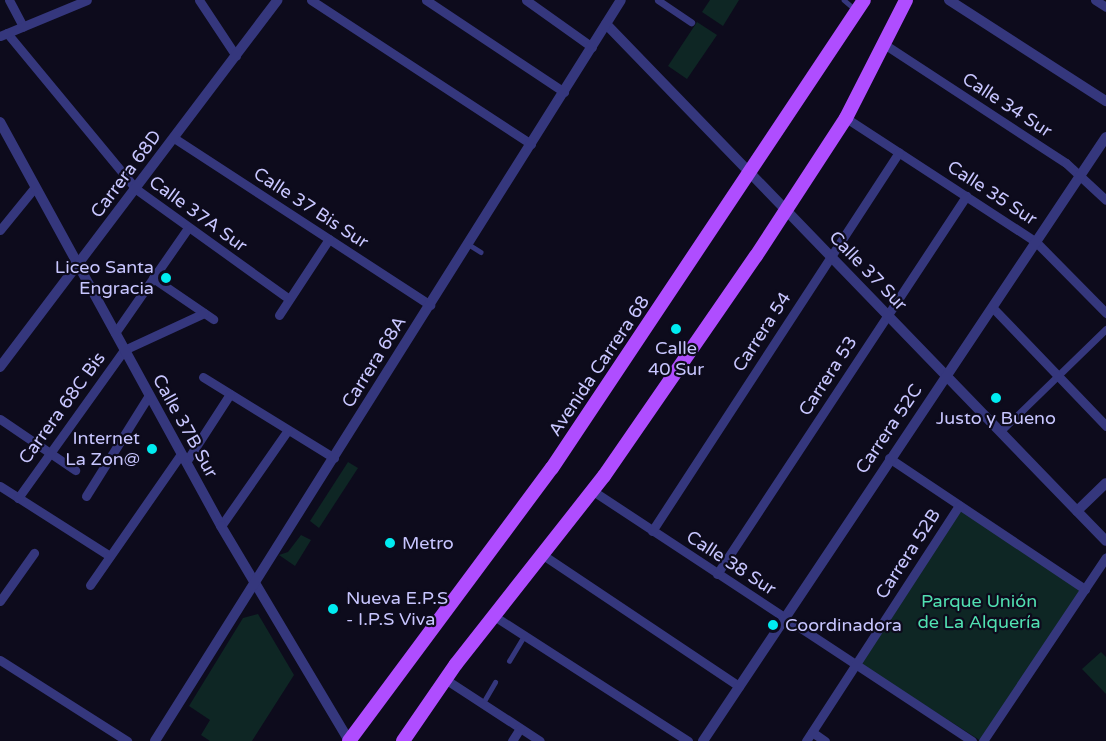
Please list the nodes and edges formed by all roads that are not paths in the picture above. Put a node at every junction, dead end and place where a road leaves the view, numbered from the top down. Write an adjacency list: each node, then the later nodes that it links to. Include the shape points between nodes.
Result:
1 (9, 0): 18 (street)
2 (85, 0): 18 (street)
3 (200, 0): 22 (street)
4 (278, 0): 22 (street, Carrera 68D)
5 (310, 0): 29 (street)
6 (426, 0): 23 (street)
7 (621, 0): 17 (street, Carrera 68A)
8 (658, 0): 16 (street)
9 (844, 0): 14 (lane)
10 (906, 0): 20 (main road)
11 (950, 0): 24 (street)
12 (1095, 0): 15 (street)
13 (530, 1): 21 (street)
14 (861, 6): 31 (main road, Avenida Carrera 68)
15 (1106, 8)
16 (692, 22)
17 (606, 24): 21 (street, Carrera 68A); 31 (street, Calle 37 Sur)
18 (23, 26): 19 (street)
19 (3, 35): 34 (street, Calle 37A Sur)
20 (884, 44): 25 (main road); 32 (street, Calle 34 Sur)
21 (592, 47): 23 (street, Carrera 68A)
22 (236, 56): 28 (street, Carrera 68D)
23 (564, 92): 29 (street, Carrera 68A)
24 (1106, 101)
25 (846, 118): 30 (street, Calle 35 Sur); 37 (main road)
26 (0, 122): 33 (street, Calle 37B Sur)
27 (1106, 137): 32 (street, Carrera 52C)
28 (174, 138): 34 (street, Carrera 68D); 40 (street, Calle 37 Bis Sur)
29 (531, 144): 42 (street, Carrera 68A)
30 (899, 152): 35 (street, Calle 35 Sur); 44 (street, Carrera 54)
31 (750, 174): 37 (street, Calle 37 Sur); 106 (main road, Avenida Carrera 68, via 552,468)
32 (1081, 175): 36 (street, Calle 34 Sur); 41 (street, Carrera 52C)
33 (35, 187): 39 (street); 45 (street, Calle 37B Sur)
34 (136, 189): 38 (street, Calle 37A Sur); 45 (street, Carrera 68D)
35 (966, 196): 41 (street, Calle 35 Sur); 53 (street, Carrera 53)
36 (1106, 200)
37 (786, 210): 44 (street, Calle 37 Sur); 75 (main road)
38 (188, 228): 46 (street); 47 (street, Calle 37A Sur)
39 (0, 230)
40 (329, 239): 47 (street); 48 (street, Calle 37 Bis Sur)
41 (1036, 242): 49 (street, Carrera 52C); 51 (street, Calle 35 Sur)
42 (468, 244): 43 (lane); 48 (street, Carrera 68A)
43 (481, 252)
44 (831, 257): 53 (street, Calle 37 Sur); 81 (street, Carrera 54)
45 (78, 265): 56 (street, Calle 37B Sur); 58 (street, Carrera 68D)
46 (153, 278): 50 (street); 56 (street)
47 (289, 299): 52 (street)
48 (430, 305): 70 (street, Carrera 68A)
49 (992, 307): 59 (street, Carrera 52C); 60 (street)
50 (204, 313): 54 (street); 57 (street, Carrera 68C Bis)
51 (1106, 313)
52 (279, 315)
53 (887, 315): 59 (street, Calle 37 Sur); 87 (street, Carrera 53)
54 (213, 319)
55 (1106, 329): 60 (street)
56 (115, 333): 57 (street, Calle 37B Sur)
57 (124, 350): 63 (street, Calle 37B Sur); 68 (street, Carrera 68C Bis)
58 (0, 368)
59 (946, 376): 67 (street, Calle 37 Sur); 71 (street, Carrera 52C)
60 (1058, 376): 65 (street); 67 (street)
61 (203, 377): 62 (street)
62 (230, 394): 66 (street); 69 (street)
63 (149, 395): 69 (street, Calle 37B Sur); 76 (street)
64 (0, 419): 68 (street)
65 (1106, 426)
66 (288, 430): 70 (street); 80 (street)
67 (1000, 432): 79 (street, Calle 37 Sur)
68 (51, 452): 72 (street); 77 (street, Carrera 68C Bis)
69 (184, 458): 80 (street, Calle 37B Sur); 85 (street)
70 (334, 458): 88 (street, Carrera 68A)
71 (889, 458): 78 (street); 93 (street, Carrera 52C)
72 (75, 470)
73 (1106, 483): 79 (street)
74 (0, 486): 77 (street)
75 (593, 491): 81 (street, Calle 38 Sur); 84 (main road)
76 (86, 496)
77 (18, 498): 85 (street)
78 (959, 505): 90 (street); 97 (street, Carrera 52B)
79 (1077, 512): 82 (street, Calle 37 Sur)
80 (221, 526): 88 (street, Calle 37B Sur)
81 (652, 531): 87 (street, Calle 38 Sur)
82 (1106, 541)
83 (34, 553): 91 (street)
84 (543, 555): 92 (main road); 100 (street)
85 (110, 556): 89 (street)
86 (1106, 557): 90 (street)
87 (717, 574): 93 (street, Calle 38 Sur)
88 (255, 583): 105 (street, Carrera 68A); 106 (street, Calle 37B Sur)
89 (90, 585)
90 (1085, 589): 114 (street)
91 (2, 595)
92 (494, 616): 94 (street); 98 (main road)
93 (783, 617): 97 (street, Calle 38 Sur); 100 (street, Carrera 52C)
94 (524, 636): 96 (lane); 110 (street)
95 (0, 660): 104 (street)
96 (508, 661)
97 (856, 665): 103 (street, Carrera 52B); 113 (street, Calle 38 Sur)
98 (445, 679): 101 (street); 107 (main road)
99 (495, 682): 101 (lane)
100 (739, 686): 111 (street, Carrera 52C)
101 (482, 703): 102 (street)
102 (520, 728): 108 (street); 109 (street)
103 (809, 737): 112 (street)
104 (127, 741)
105 (154, 741)
106 (349, 741)
107 (403, 741)
108 (512, 741)
109 (540, 741)
110 (688, 741)
111 (703, 741)
112 (825, 741)
113 (972, 741)
114 (983, 741)

